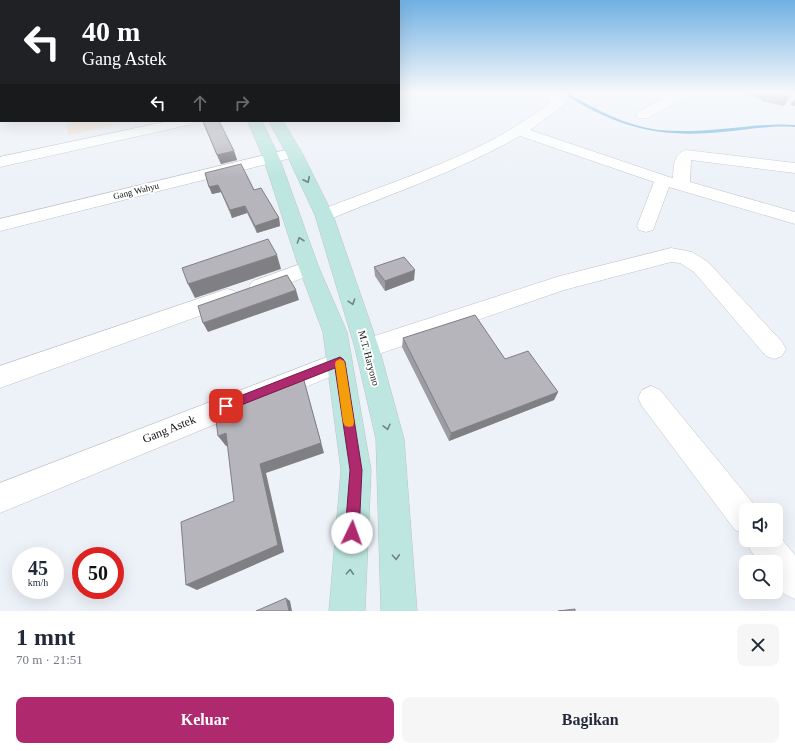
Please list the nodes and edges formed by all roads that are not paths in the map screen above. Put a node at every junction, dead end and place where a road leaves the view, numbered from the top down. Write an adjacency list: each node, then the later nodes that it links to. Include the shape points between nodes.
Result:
1 (534, 121): 5 (street)
2 (183, 122): 7 (street)
3 (256, 122): 6 (main road, M.T. Haryono)
4 (276, 122): 6 (main road, M.T. Haryono)
5 (519, 131): 9 (street); 11 (street, via 455,163)
6 (283, 155): 11 (main road, M.T. Haryono, one-way to 11); 13 (street, Gang Wahyu); 15 (main road, M.T. Haryono, one-way to 6)
7 (0, 162)
8 (795, 168): 10 (street, via 686,155 683,158)
9 (662, 180): 10 (street); 14 (street)
10 (680, 185): 12 (street)
11 (324, 215): 16 (main road, M.T. Haryono, one-way to 16)
12 (795, 218)
13 (0, 225)
14 (646, 226)
15 (309, 268): 18 (main road, M.T. Haryono, via 335,332); 19 (street)
16 (367, 348): 17 (street, via 560,284 671,255 685,257 701,267); 26 (main road, M.T. Haryono, one-way to 26, via 390,439)
17 (774, 349)
18 (340, 362): 21 (street, Gang Astek); 25 (main road, M.T. Haryono, one-way to 18, via 356,470)
19 (0, 377)
20 (651, 398): 22 (street)
21 (0, 498)
22 (739, 510)
23 (768, 547): 24 (street)
24 (795, 582)
25 (347, 611)
26 (400, 611)

